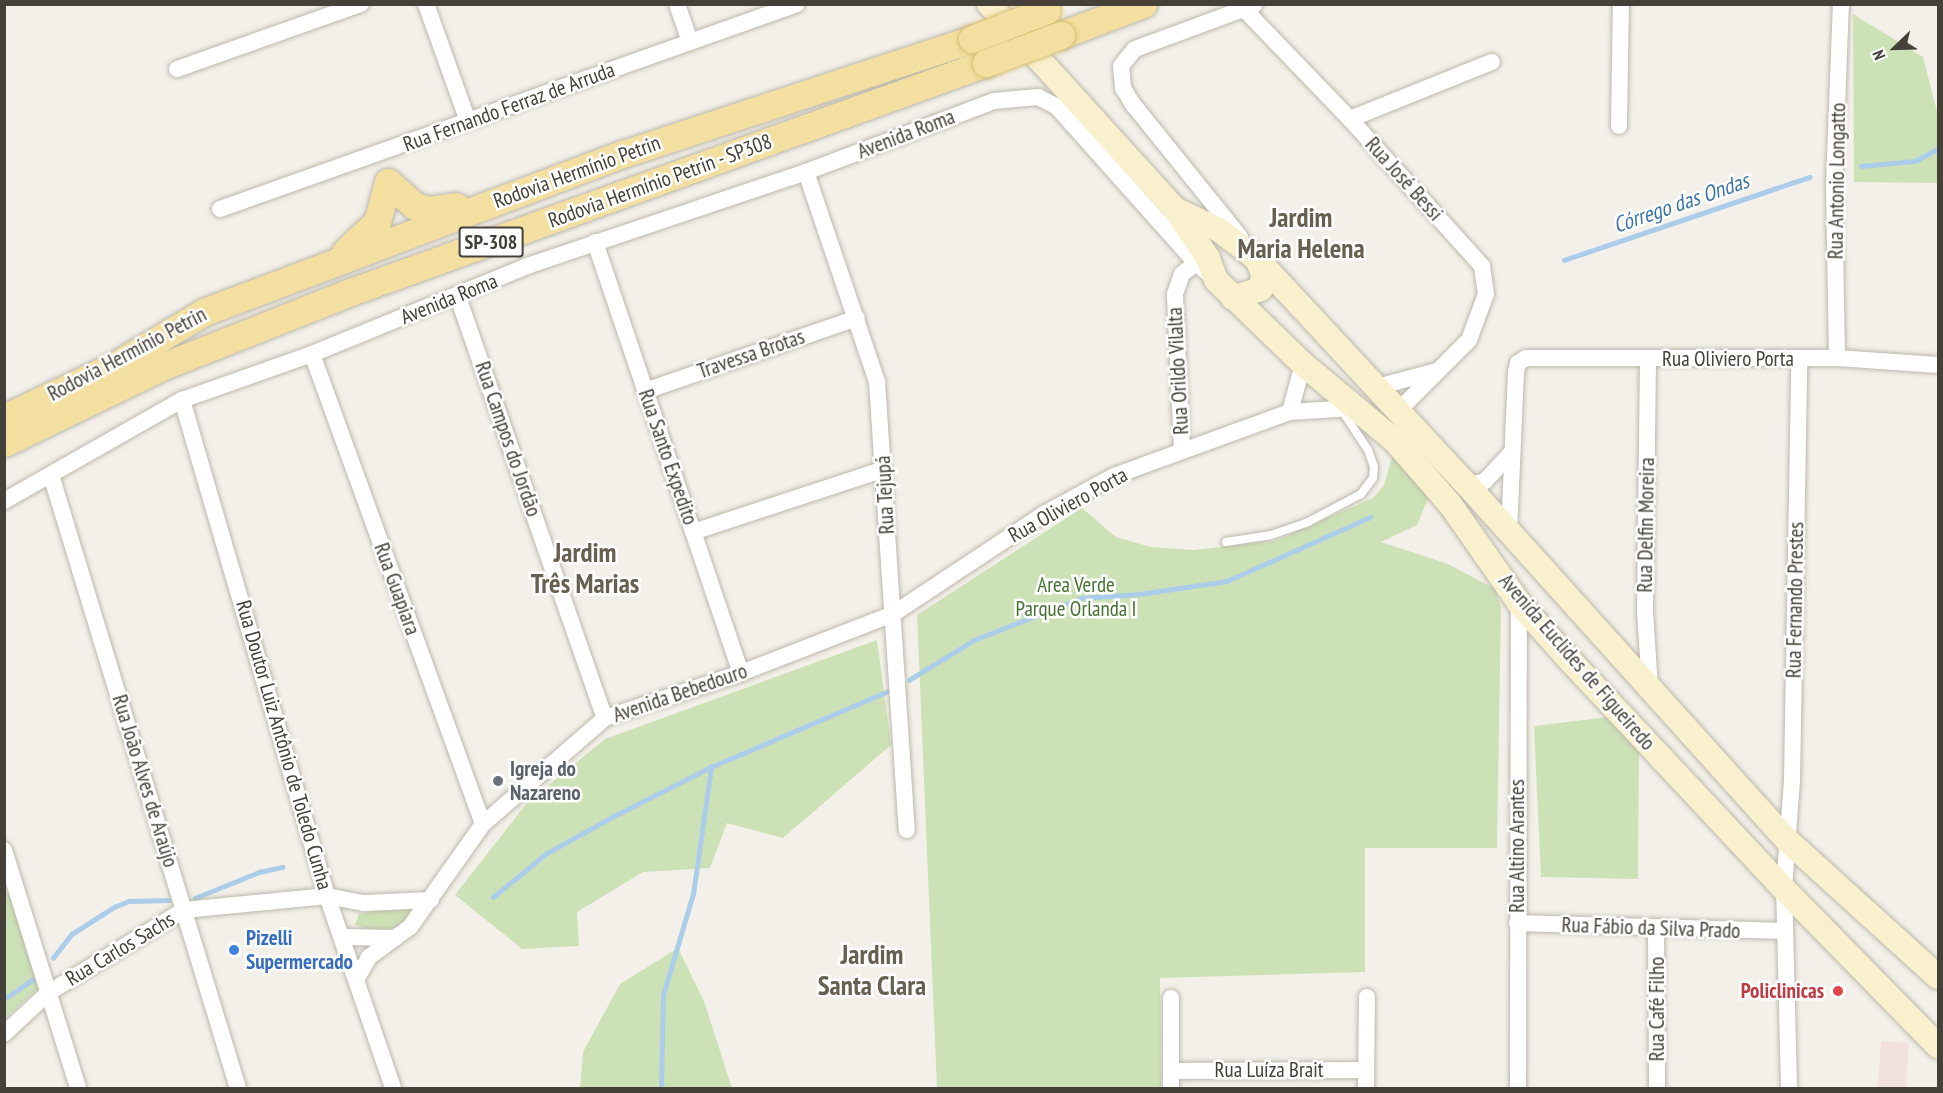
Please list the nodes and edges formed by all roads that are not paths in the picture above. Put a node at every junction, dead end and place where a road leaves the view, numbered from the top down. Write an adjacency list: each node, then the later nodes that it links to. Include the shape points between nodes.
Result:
1 (361, 4): 13 (street)
2 (426, 4): 16 (street)
3 (677, 4): 11 (street)
4 (797, 4): 11 (street, Rua Fernando Ferraz de Arruda)
5 (989, 4): 23 (street)
6 (1143, 4): 47 (main road, Rodovia Hermínio Petrin - SP308 / SP-308, bridge, via 345,294 161,367)
7 (1621, 4): 17 (street)
8 (1841, 4): 34 (street, Rua Antonio Longatto, via 1834,184)
9 (1056, 7): 21 (main road, Rodovia Hermínio Petrin / SP-308, bridge)
10 (1250, 7): 15 (street, Rua José Bessi); 25 (street, Avenida Euclides de Figueiredo, via 1136,49 1121,66 1121,76 1132,103)
11 (690, 42): 16 (street, Rua Fernando Ferraz de Arruda)
12 (1492, 62): 15 (street)
13 (177, 69)
14 (1046, 100): 19 (street, Avenida Roma, via 1025,96 994,101); 27 (street, Avenida Euclides de Figueiredo, via 1066,114)
15 (1350, 119): 39 (street, Rua José Bessi, via 1482,266 1486,294 1477,324 1469,340)
16 (468, 121): 18 (street, Rua Fernando Ferraz de Arruda)
17 (1619, 126)
18 (380, 153): 20 (street); 22 (street, Rua Fernando Ferraz de Arruda)
19 (806, 172): 24 (street, Avenida Roma); 31 (street, Rua Tejupá)
20 (388, 182): 21 (main road, via 403,199 428,210); 26 (main road, via 378,222)
21 (513, 194): 26 (main road, Rodovia Hermínio Petrin / SP-308)
22 (220, 209)
23 (1175, 209): 25 (street, Avenida Euclides de Figueiredo, via 1219,230); 28 (street, Avenida Euclides de Figueiredo, via 1208,258)
24 (595, 242): 29 (street, Avenida Roma); 41 (street, Rua Santo Expedito)
25 (1257, 259): 30 (street, via 1263,274 1262,289); 38 (street, Avenida Euclides de Figueiredo)
26 (335, 261): 46 (main road, Rodovia Hermínio Petrin / SP-308, via 204,312 117,364)
27 (1196, 263): 28 (street, Avenida Euclides de Figueiredo); 48 (street, Rua Orildo Vilalta, via 1182,274 1175,294)
28 (1216, 280): 30 (street, Avenida Euclides de Figueiredo)
29 (458, 297): 32 (street, Avenida Roma); 63 (street, Rua Campos do Jordão)
30 (1233, 298): 36 (street, Avenida Euclides de Figueiredo)
31 (856, 318): 41 (street, Travessa Brotas); 50 (street, Rua Tejupá, via 877,382)
32 (312, 354): 42 (street, Avenida Roma); 64 (street, Rua Guapiara)
33 (1799, 358): 34 (street, Rua Oliviero Porta); 35 (street, Rua Oliviero Porta); 66 (street, Rua Fernando Prestes)
34 (1838, 358): 37 (street, Rua Oliviero Porta)
35 (1648, 359): 49 (street, Rua Oliviero Porta, via 1526,358 1518,363); 62 (street, Rua Delfin Moreira, via 1645,611)
36 (1304, 364): 38 (street, via 1311,353 1323,349 1331,350); 43 (street, Avenida Euclides de Figueiredo); 45 (street)
37 (1938, 365)
38 (1358, 369): 40 (street, Avenida Euclides de Figueiredo)
39 (1443, 369): 40 (street); 44 (street, Rua José Bessi)
40 (1377, 387): 44 (street, Avenida Euclides de Figueiredo)
41 (645, 391): 54 (street, Rua Santo Expedito)
42 (182, 400): 51 (street, Avenida Roma); 69 (street, Rua Doutor Luiz Antônio de Toledo Cunha)
43 (1346, 407): 45 (street, Rua Oliviero Porta); 56 (lane, via 1374,467 1361,494 1308,522 1271,535); 58 (street, Avenida Euclides de Figueiredo, via 1395,441 1450,504)
44 (1399, 410): 52 (street, Avenida Euclides de Figueiredo)
45 (1290, 412): 48 (street, Rua Oliviero Porta)
46 (4, 418)
47 (4, 443)
48 (1182, 450): 59 (street, Rua Oliviero Porta, via 1114,476 1044,514)
49 (1510, 454): 52 (street, via 1485,481); 55 (street)
50 (882, 470): 54 (street); 59 (street, Rua Tejupá)
51 (51, 475): 53 (street, Avenida Roma); 71 (street, Rua João Alves de Araújo)
52 (1468, 486): 55 (street, Avenida Euclides de Figueiredo)
53 (4, 501)
54 (693, 532): 61 (street, Rua Santo Expedito)
55 (1509, 532): 57 (street, Avenida Euclides de Figueiredo)
56 (1226, 542)
57 (1550, 581): 58 (street, via 1528,588); 62 (street, Avenida Euclides de Figueiredo)
58 (1519, 603): 60 (street, Avenida Euclides de Figueiredo); 72 (street, Rua Altino Arantes)
59 (893, 614): 61 (street, Avenida Bebedouro); 65 (street, Rua Tejupá)
60 (1566, 656): 62 (street, via 1634,715 1641,716 1651,707); 68 (street, Avenida Euclides de Figueiredo)
61 (741, 673): 63 (street, Avenida Bebedouro)
62 (1650, 690): 66 (street, Avenida Euclides de Figueiredo)
63 (605, 718): 64 (street, Avenida Bebedouro)
64 (483, 824): 70 (street, Avenida Bebedouro)
65 (906, 830)
66 (1788, 841): 68 (street, Rua Fernando Prestes); 77 (street, Avenida Euclides de Figueiredo)
67 (4, 850): 79 (street)
68 (1784, 889): 74 (street, Rua Fernando Prestes); 83 (street, Avenida Euclides de Figueiredo)
69 (327, 897): 70 (street, Rua Carlos Sachs, via 364,903); 71 (street, Rua Carlos Sachs); 75 (street, Rua Doutor Luiz Antônio de Toledo Cunha)
70 (430, 900): 76 (street, Avenida Bebedouro, via 410,927)
71 (184, 910): 79 (street, Rua Carlos Sachs); 87 (street, Rua João Alves de Araújo)
72 (1517, 924): 73 (street, Rua Fábio da Silva Prado); 91 (street, Rua Altino Arantes)
73 (1656, 930): 74 (street, Rua Fábio da Silva Prado); 92 (street, Rua Café Filho)
74 (1785, 931): 93 (street, Rua Fernando Prestes)
75 (344, 938): 76 (street); 78 (street, Rua Doutor Luiz Antônio de Toledo Cunha)
76 (396, 938): 78 (street, Avenida Bebedouro, via 369,957)
77 (1938, 977)
78 (357, 978): 88 (street, Rua Doutor Luiz Antônio de Toledo Cunha)
79 (48, 993): 82 (street, Rua Carlos Sachs); 86 (street)
80 (1367, 997): 84 (street)
81 (1171, 998): 85 (street)
82 (4, 1034)
83 (1938, 1046)
84 (1366, 1070): 85 (street, Rua Luíza Brait); 90 (street)
85 (1171, 1071): 89 (street)
86 (78, 1089)
87 (238, 1089)
88 (393, 1089)
89 (1171, 1089)
90 (1366, 1089)
91 (1518, 1089)
92 (1657, 1089)
93 (1789, 1089)

